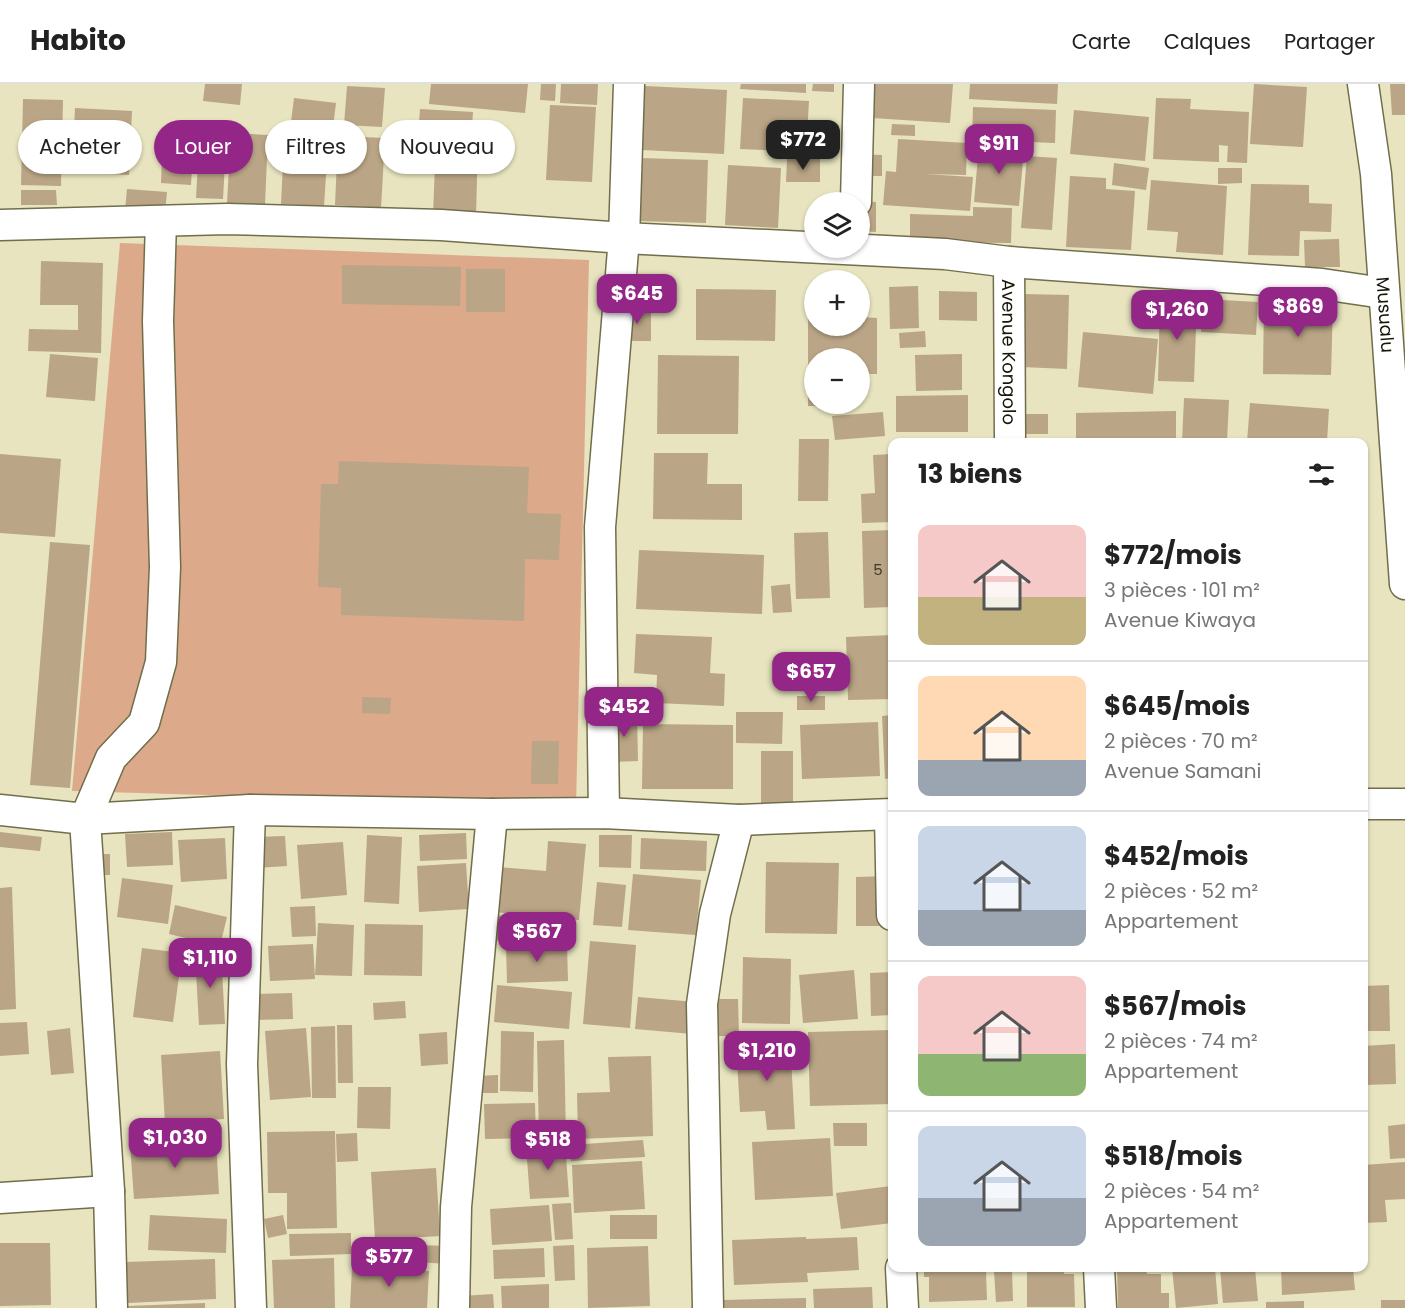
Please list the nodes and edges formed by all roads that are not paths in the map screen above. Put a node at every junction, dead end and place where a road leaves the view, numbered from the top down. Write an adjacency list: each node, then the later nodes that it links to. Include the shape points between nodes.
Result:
1 (629, 84): 7 (street)
2 (859, 84): 4 (street)
3 (1363, 84): 11 (street, Musualu, via 1376,174)
4 (856, 192)
5 (161, 221): 6 (street); 7 (street, via 441,225); 22 (street, via 158,321 165,567 161,662 144,723 111,758)
6 (0, 225)
7 (624, 238): 8 (street); 19 (street, via 600,527)
8 (804, 247)
9 (870, 250): 10 (street)
10 (1009, 262): 11 (street, via 1322,284); 12 (street, Avenue Kongolo)
11 (1383, 293): 13 (street, Musualu)
12 (1010, 438)
13 (1403, 525): 14 (street, Musualu)
14 (1405, 584)
15 (1368, 804): 16 (street)
16 (1405, 804)
17 (0, 810): 22 (street)
18 (250, 810): 20 (street); 22 (street); 29 (street, via 242,1064)
19 (604, 813): 20 (street); 23 (street)
20 (492, 814): 30 (street, via 456,1207)
21 (888, 815): 23 (street)
22 (85, 819): 24 (street)
23 (739, 820): 31 (street, via 715,914 702,1004)
24 (109, 1191): 25 (street); 28 (street)
25 (0, 1198)
26 (901, 1272): 32 (street)
27 (1099, 1272): 33 (street)
28 (112, 1308)
29 (251, 1308)
30 (454, 1308)
31 (708, 1308)
32 (903, 1308)
33 (1101, 1308)

